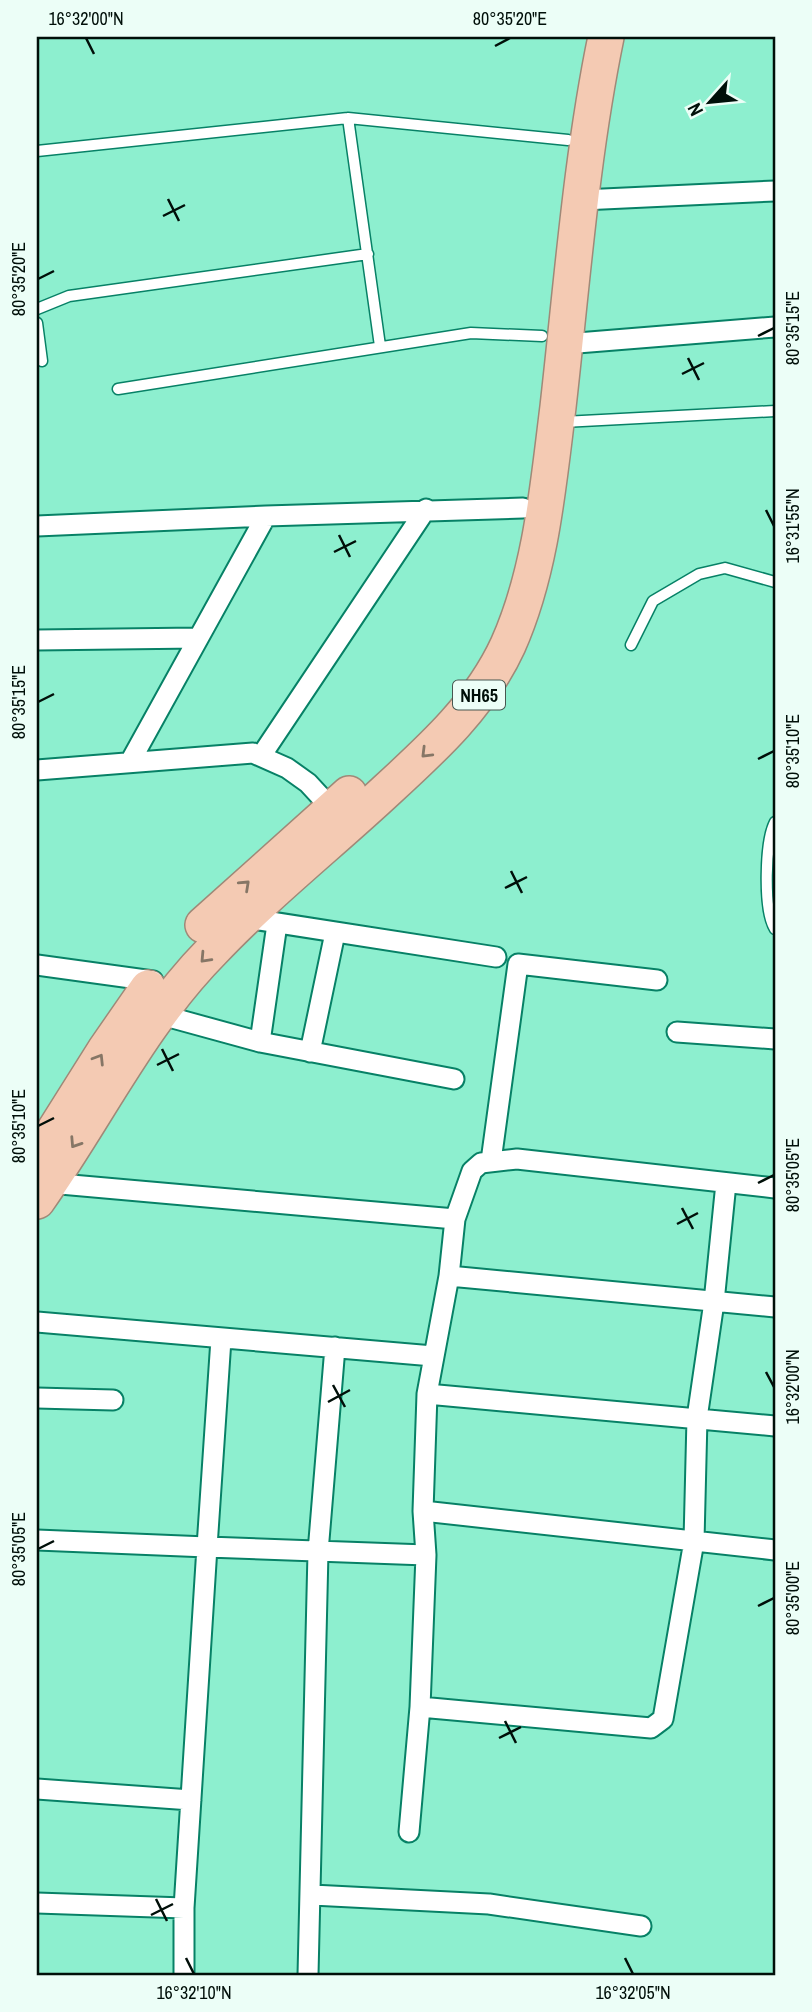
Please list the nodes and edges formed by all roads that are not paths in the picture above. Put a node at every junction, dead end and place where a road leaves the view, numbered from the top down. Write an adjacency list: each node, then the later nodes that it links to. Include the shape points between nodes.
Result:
1 (582, 37): 4 (highway, NH65)
2 (606, 37): 7 (highway, NH65)
3 (348, 117): 4 (lane); 5 (lane); 8 (lane)
4 (568, 140): 12 (highway, NH65)
5 (37, 151)
6 (775, 191): 7 (street)
7 (582, 200): 12 (highway, NH65)
8 (368, 254): 9 (lane, via 69,296); 13 (lane)
9 (37, 309)
10 (37, 323): 14 (lane)
11 (775, 327): 12 (street)
12 (554, 340): 13 (lane, via 484,331); 17 (highway, NH65); 18 (highway, NH65)
13 (380, 346): 15 (lane)
14 (42, 361)
15 (118, 389)
16 (775, 411): 17 (lane)
17 (556, 422): 31 (highway, NH65, one-way to 31, via 534,568 522,611 490,679 427,753)
18 (523, 508): 19 (street); 29 (highway, NH65, via 516,561 503,605 469,672 443,706)
19 (426, 509): 20 (street); 26 (street)
20 (266, 516): 21 (street); 23 (street)
21 (37, 526)
22 (775, 582): 25 (lane, via 725,568 699,574 653,601)
23 (197, 638): 24 (street); 27 (street)
24 (37, 640)
25 (631, 645)
26 (261, 756): 27 (street); 29 (street, via 279,762 309,783)
27 (130, 762): 28 (street)
28 (37, 770)
29 (332, 809): 37 (highway, NH65, one-way to 29, via 196,932)
30 (775, 822): 32 (lane, via 767,849)
31 (261, 921): 33 (street); 37 (highway, NH65, one-way to 37, via 184,981); 40 (street)
32 (775, 929)
33 (335, 933): 34 (street); 41 (street)
34 (496, 957)
35 (37, 965): 37 (street)
36 (657, 980): 43 (street, via 518,964)
37 (155, 997): 40 (street); 44 (highway, NH65, via 104,1050)
38 (677, 1032): 39 (street)
39 (775, 1039)
40 (260, 1042): 41 (street)
41 (310, 1052): 42 (street)
42 (454, 1079)
43 (491, 1161): 45 (street, via 517,1159); 47 (street, via 472,1171)
44 (41, 1181): 47 (street)
45 (726, 1183): 46 (street); 49 (street)
46 (775, 1188)
47 (455, 1219): 48 (street)
48 (449, 1276): 49 (street); 54 (street)
49 (714, 1302): 50 (street); 58 (street)
50 (775, 1307)
51 (37, 1322): 52 (street)
52 (221, 1339): 53 (street); 63 (street)
53 (335, 1347): 54 (street); 65 (street)
54 (433, 1356): 55 (street)
55 (428, 1394): 58 (street); 60 (street)
56 (37, 1398): 57 (street)
57 (113, 1401)
58 (697, 1418): 59 (street); 62 (street)
59 (775, 1426)
60 (423, 1511): 62 (street); 66 (street)
61 (37, 1540): 63 (street)
62 (694, 1541): 64 (street); 67 (street, via 663,1720 651,1728)
63 (207, 1547): 65 (street); 69 (street)
64 (775, 1550)
65 (318, 1552): 66 (street); 71 (street)
66 (426, 1555): 67 (street)
67 (420, 1707): 70 (street)
68 (37, 1789): 69 (street)
69 (191, 1800): 73 (street)
70 (409, 1832)
71 (312, 1895): 74 (street, via 489,1905); 76 (street)
72 (37, 1903): 73 (street)
73 (184, 1908): 75 (street)
74 (641, 1926)
75 (184, 1975)
76 (308, 1975)

